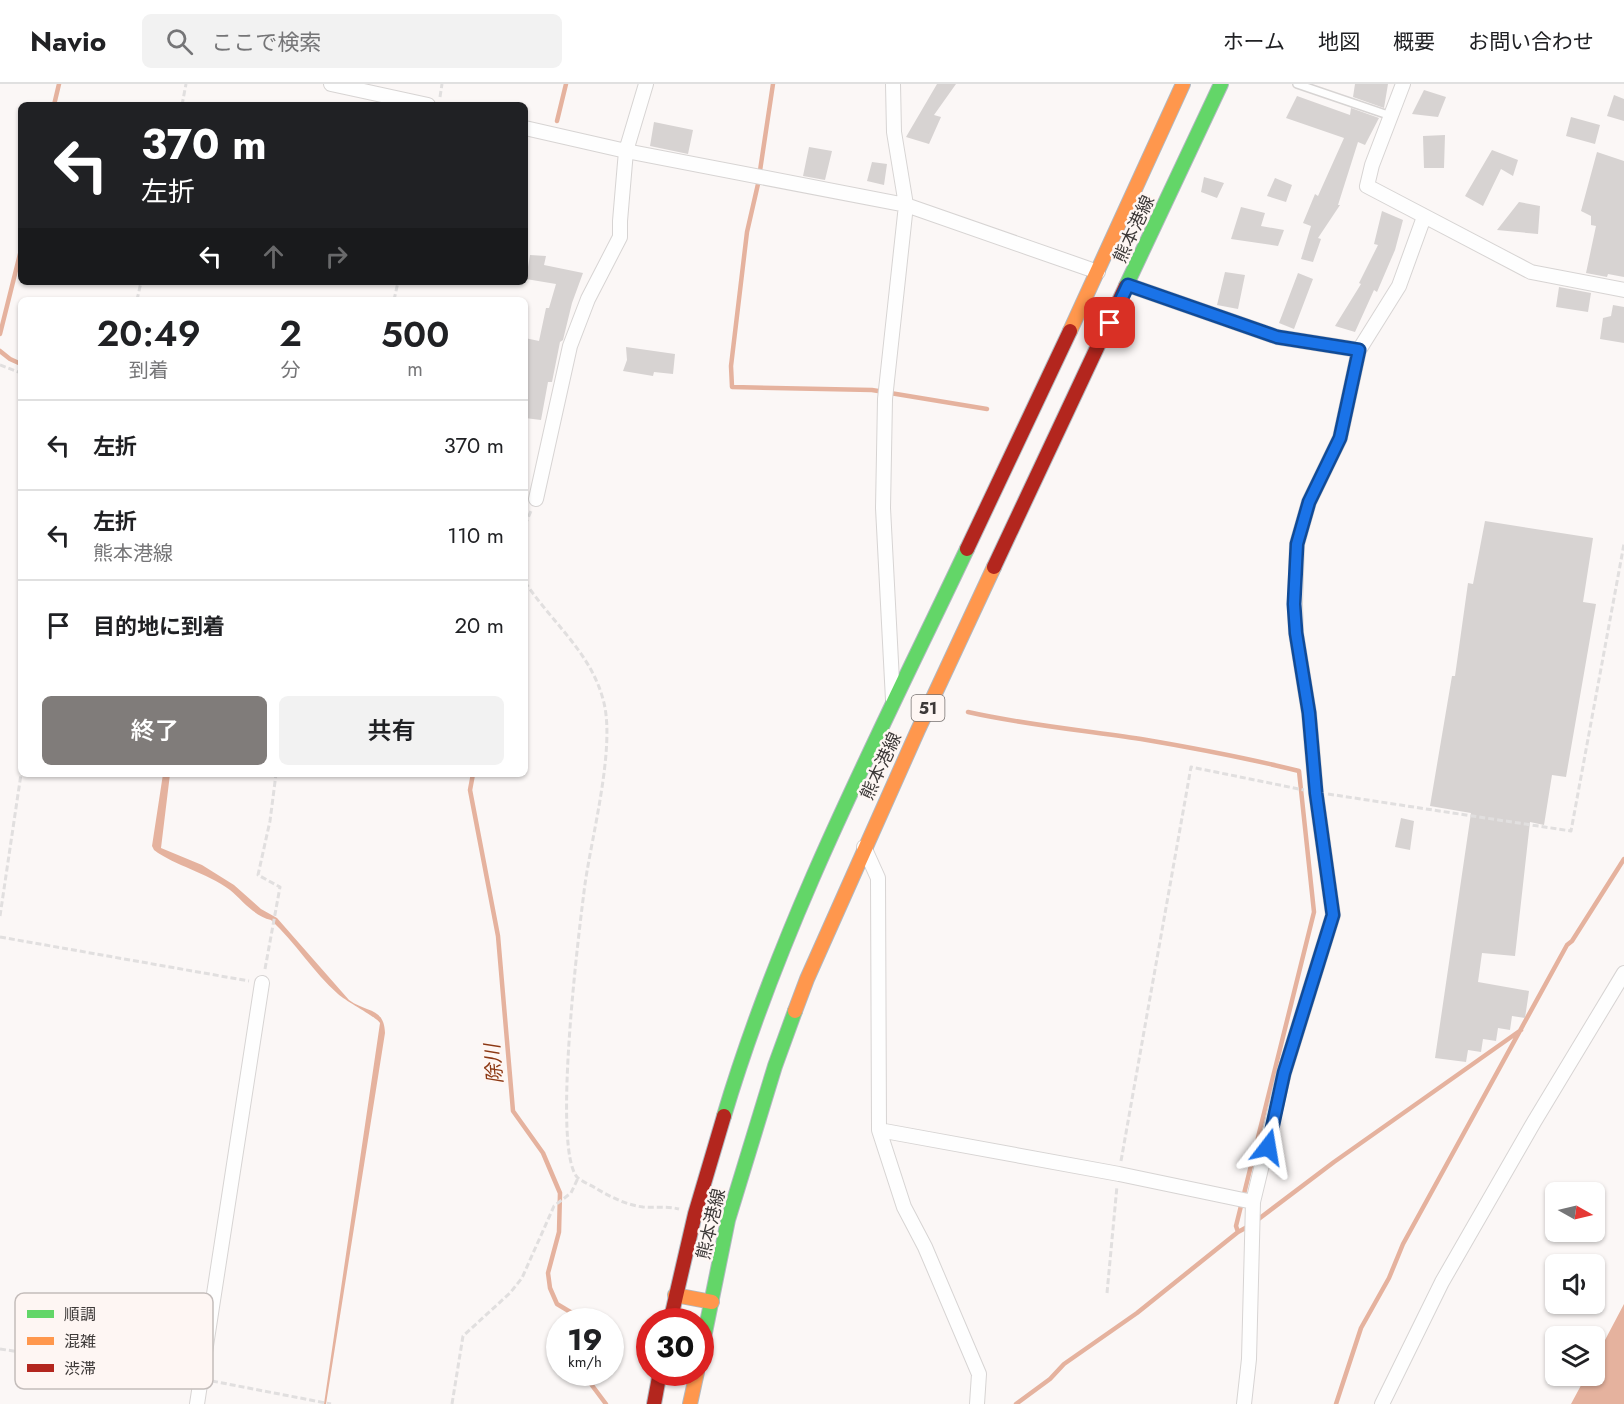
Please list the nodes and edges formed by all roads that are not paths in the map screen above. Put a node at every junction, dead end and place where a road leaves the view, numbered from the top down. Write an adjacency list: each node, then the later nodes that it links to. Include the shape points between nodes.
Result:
1 (332, 84): 8 (street)
2 (646, 84): 11 (street)
3 (893, 84): 12 (street, via 894,132)
4 (1183, 84): 14 (main road, 熊本港線 / 51)
5 (1221, 84): 15 (main road, 熊本港線 / 51)
6 (1297, 84): 9 (lane)
7 (1403, 84): 9 (street)
8 (414, 102)
9 (1390, 116): 13 (street, via 1367,186)
10 (528, 129): 11 (street)
11 (626, 151): 12 (street); 18 (street, via 620,237 588,299 570,346)
12 (906, 205): 14 (street); 19 (street, via 885,410 883,508)
13 (1424, 217): 16 (street, via 1531,272); 17 (street, via 1399,286)
14 (1098, 272): 19 (main road, 熊本港線 / 51)
15 (1128, 285): 17 (street, via 1277,337); 20 (main road, 熊本港線 / 51)
16 (1624, 290)
17 (1359, 350): 24 (street, via 1340,438 1309,502 1297,544 1294,604 1333,915 1284,1073)
18 (536, 499)
19 (894, 701): 25 (main road, 熊本港線 / 51, via 807,888 755,1021 695,1214)
20 (864, 847): 23 (street, via 878,878); 27 (main road, 熊本港線 / 51, via 807,979 775,1066 728,1220)
21 (1624, 973): 38 (street, via 1442,1282)
22 (262, 983): 26 (street)
23 (879, 1131): 24 (street); 36 (street, via 904,1207 979,1374)
24 (1253, 1202): 37 (street)
25 (675, 1295): 27 (main road); 28 (main road, 熊本港線 / 51)
26 (213, 1301)
27 (712, 1302): 29 (main road, 熊本港線 / 51)
28 (673, 1308)
29 (711, 1308)
30 (657, 1386): 34 (main road)
31 (694, 1386): 35 (main road)
32 (199, 1389): 33 (street)
33 (197, 1404)
34 (654, 1404)
35 (690, 1404)
36 (977, 1404)
37 (1244, 1404)
38 (1383, 1404)

